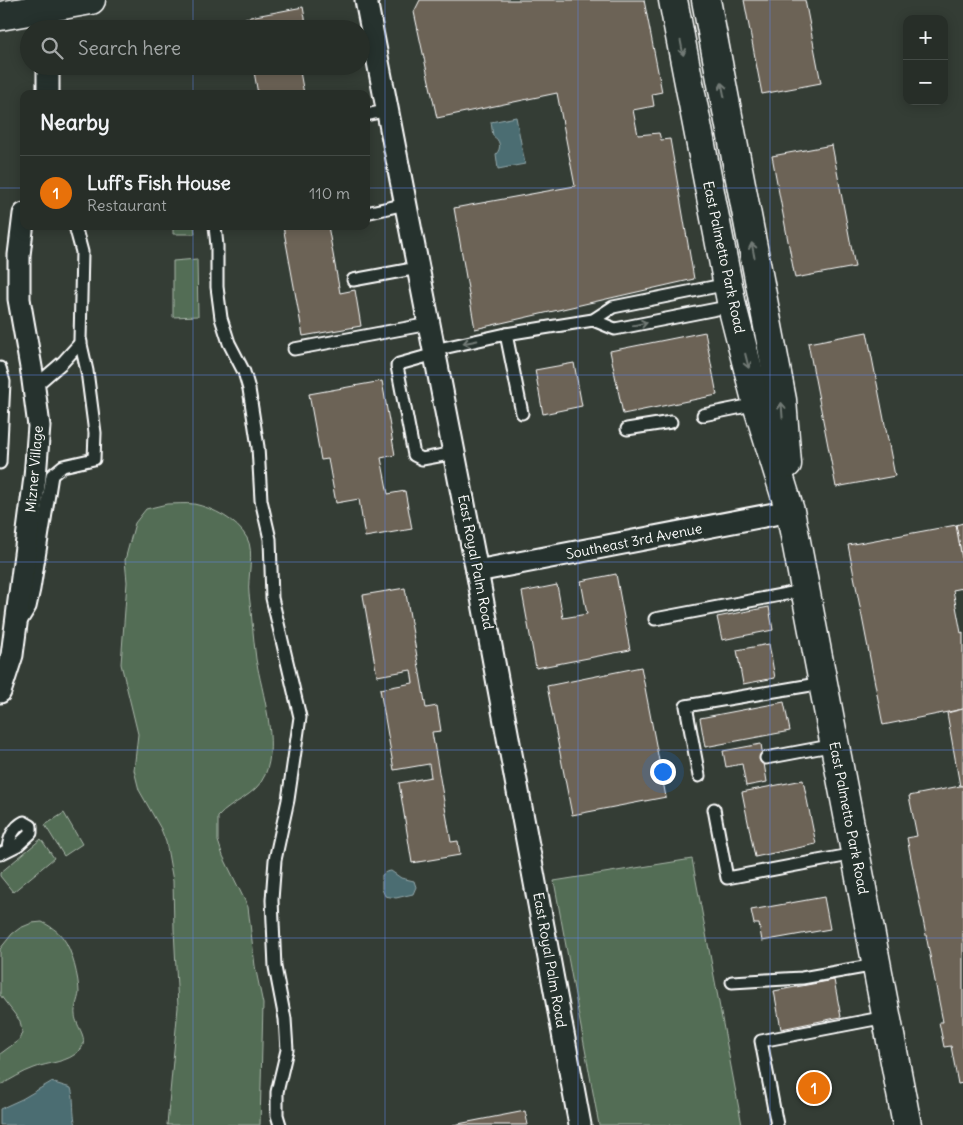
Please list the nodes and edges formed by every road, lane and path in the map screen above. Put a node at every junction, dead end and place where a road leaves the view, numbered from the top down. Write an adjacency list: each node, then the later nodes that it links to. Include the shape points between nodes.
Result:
1 (91, 0): 5 (main road)
2 (366, 0): 7 (street, East Royal Palm Road)
3 (673, 0): 20 (main road, East Palmetto Park Road, one-way to 20)
4 (706, 0): 36 (main road, East Palmetto Park Road, one-way to 4, via 782,400)
5 (46, 12): 6 (main road)
6 (0, 16)
7 (367, 20)
8 (370, 54): 11 (street, East Royal Palm Road)
9 (48, 75): 10 (street)
10 (48, 90)
11 (388, 110): 12 (lane); 13 (street, East Royal Palm Road)
12 (370, 114)
13 (406, 204): 14 (lane); 18 (street, East Royal Palm Road)
14 (370, 211)
15 (22, 230): 28 (street, Mizner Village, via 19,299)
16 (75, 230): 24 (lane, via 82,252)
17 (215, 230): 52 (lane, via 220,318 249,389 258,447 261,500 270,539 272,598 300,717 272,900 275,967 287,1050 277,1092)
18 (418, 268): 19 (lane); 22 (street, East Royal Palm Road)
19 (353, 280)
20 (730, 295): 21 (lane, via 613,307); 21 (lane, one-way to 20, via 616,329); 29 (main road, East Palmetto Park Road, one-way to 29)
21 (593, 320): 23 (lane)
22 (429, 324): 25 (lane); 26 (street, East Royal Palm Road)
23 (506, 334): 26 (lane, one-way to 26); 30 (lane)
24 (81, 342): 28 (lane); 40 (lane, via 95,433 94,459 63,466 52,475 30,607)
25 (294, 349)
26 (434, 352): 34 (street, East Royal Palm Road); 34 (lane, via 397,366 414,455 422,459)
27 (0, 368): 35 (lane, via 4,382)
28 (34, 387): 40 (street, Mizner Village, via 39,426 36,477)
29 (757, 404): 31 (lane); 36 (main road, East Palmetto Park Road)
30 (522, 413)
31 (703, 415)
32 (671, 422): 33 (lane)
33 (627, 429)
34 (455, 453): 37 (street, East Royal Palm Road)
35 (0, 463)
36 (790, 510): 37 (street, Southeast 3rd Avenue); 38 (main road, East Palmetto Park Road)
37 (477, 570): 53 (street, East Royal Palm Road)
38 (807, 590): 39 (lane); 42 (main road, East Palmetto Park Road)
39 (655, 619)
40 (14, 638): 41 (lane); 43 (street, Mizner Village)
41 (0, 668)
42 (823, 683): 44 (main road, East Palmetto Park Road); 46 (lane, via 686,706)
43 (0, 692)
44 (835, 745): 45 (lane); 48 (main road, East Palmetto Park Road)
45 (766, 758)
46 (699, 776)
47 (714, 809): 48 (lane, via 727,878)
48 (855, 854): 49 (main road, East Palmetto Park Road)
49 (876, 965): 50 (lane, via 802,978); 51 (main road, East Palmetto Park Road)
50 (732, 982)
51 (886, 1017): 54 (lane, via 761,1041); 55 (main road, East Palmetto Park Road)
52 (280, 1125)
53 (580, 1125)
54 (777, 1125)
55 (906, 1125)

